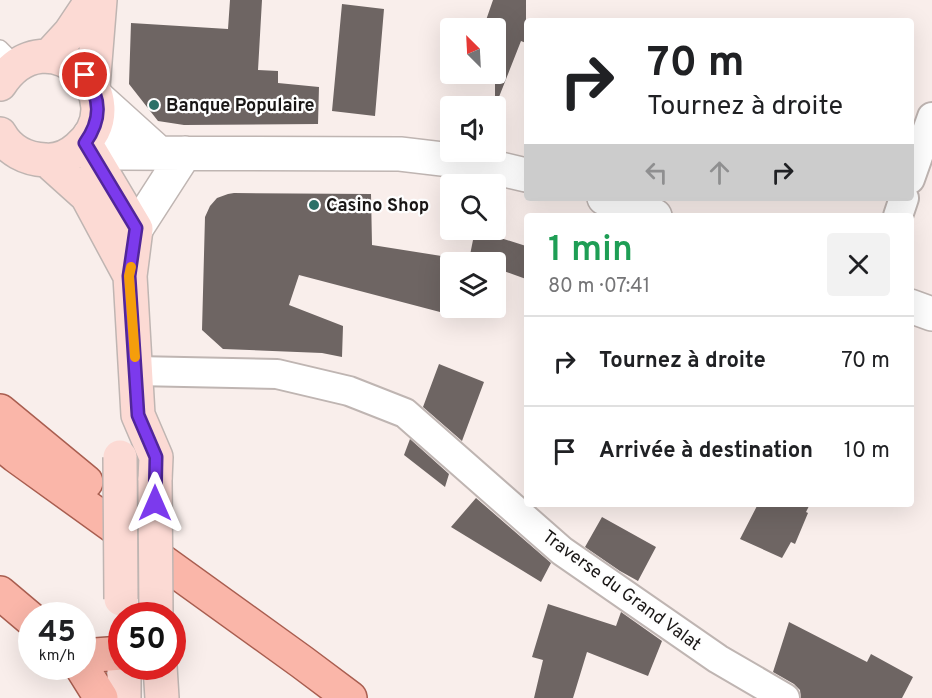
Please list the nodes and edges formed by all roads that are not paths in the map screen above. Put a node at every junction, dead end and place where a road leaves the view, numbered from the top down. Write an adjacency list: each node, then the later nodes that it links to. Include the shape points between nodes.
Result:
1 (92, 0): 3 (main road)
2 (100, 0): 5 (main road)
3 (50, 56): 4 (main road); 5 (main road, via 75,66)
4 (6, 66)
5 (95, 92): 7 (main road, via 98,110); 9 (street)
6 (932, 117): 10 (street)
7 (88, 139): 8 (main road, via 62,158); 9 (street, via 118,153); 14 (main road)
8 (18, 152): 15 (main road, via 87,196)
9 (172, 153): 11 (street, via 400,154 476,163); 14 (street)
10 (914, 168)
11 (524, 175)
12 (612, 201): 13 (street)
13 (646, 213)
14 (136, 228): 15 (main road)
15 (129, 276): 18 (main road)
16 (914, 307): 17 (street)
17 (932, 314)
18 (136, 371): 20 (main road); 34 (street, Traverse du Grand Valat, via 277,374 349,391 405,413 562,551 718,659)
19 (0, 411): 26 (main road)
20 (138, 415): 23 (main road, bridge, via 120,457); 24 (main road, bridge, via 156,457)
21 (0, 443): 26 (main road)
22 (0, 593): 25 (main road)
23 (121, 602)
24 (156, 602)
25 (18, 608)
26 (302, 662): 33 (main road)
27 (90, 680): 30 (main road)
28 (124, 680): 31 (main road)
29 (161, 680): 32 (main road)
30 (101, 698)
31 (124, 698)
32 (162, 698)
33 (350, 698)
34 (785, 698)

